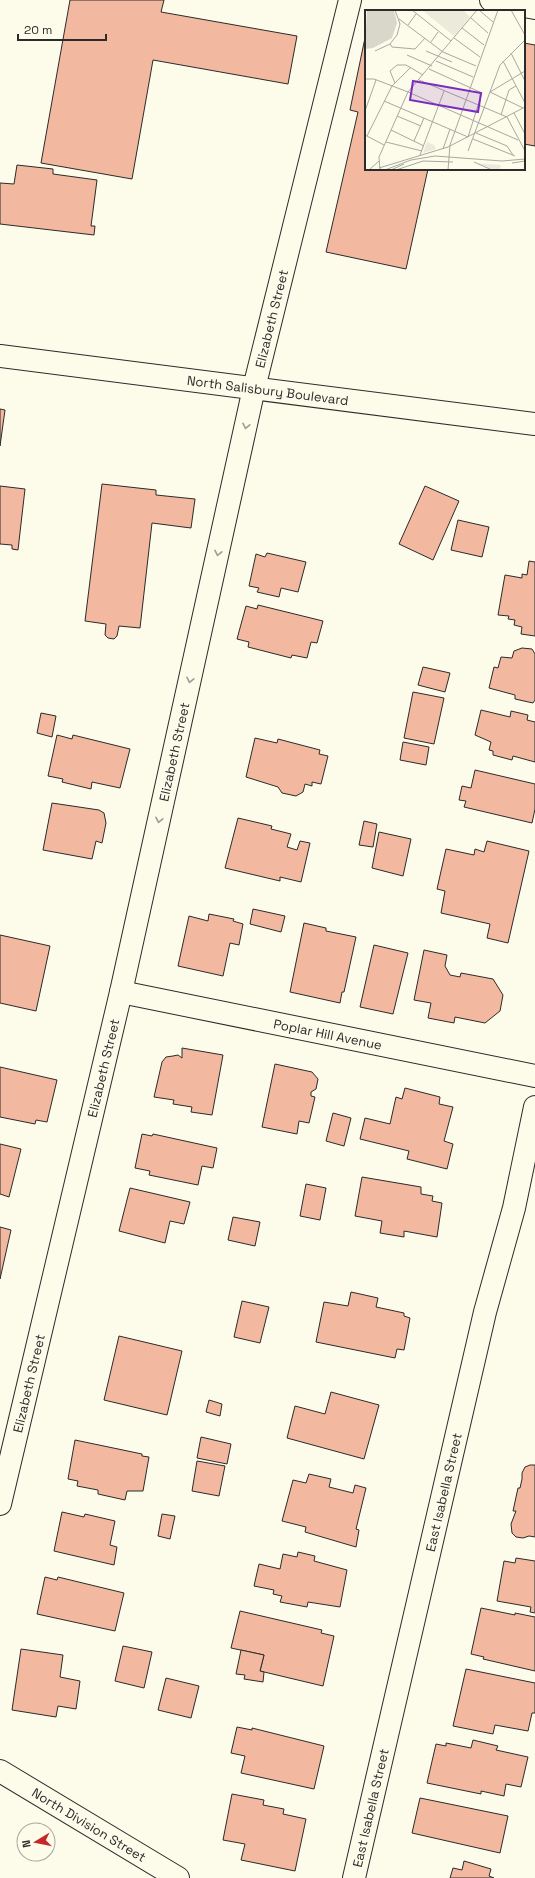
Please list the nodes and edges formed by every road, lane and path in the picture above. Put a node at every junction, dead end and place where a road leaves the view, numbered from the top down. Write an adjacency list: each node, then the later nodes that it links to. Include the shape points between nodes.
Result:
1 (350, 0): 5 (street, Elizabeth Street)
2 (490, 0): 3 (street)
3 (535, 8)
4 (0, 356): 5 (street, North Salisbury Boulevard)
5 (254, 388): 6 (street, North Salisbury Boulevard); 7 (street, Elizabeth Street, one-way to 7)
6 (535, 424)
7 (121, 992): 8 (street, Poplar Hill Avenue); 10 (street, Elizabeth Street)
8 (535, 1076)
9 (535, 1107): 13 (street, East Isabella Street, via 514,1208 485,1312)
10 (0, 1504)
11 (0, 1771): 12 (street, North Division Street)
12 (178, 1878)
13 (354, 1878)

